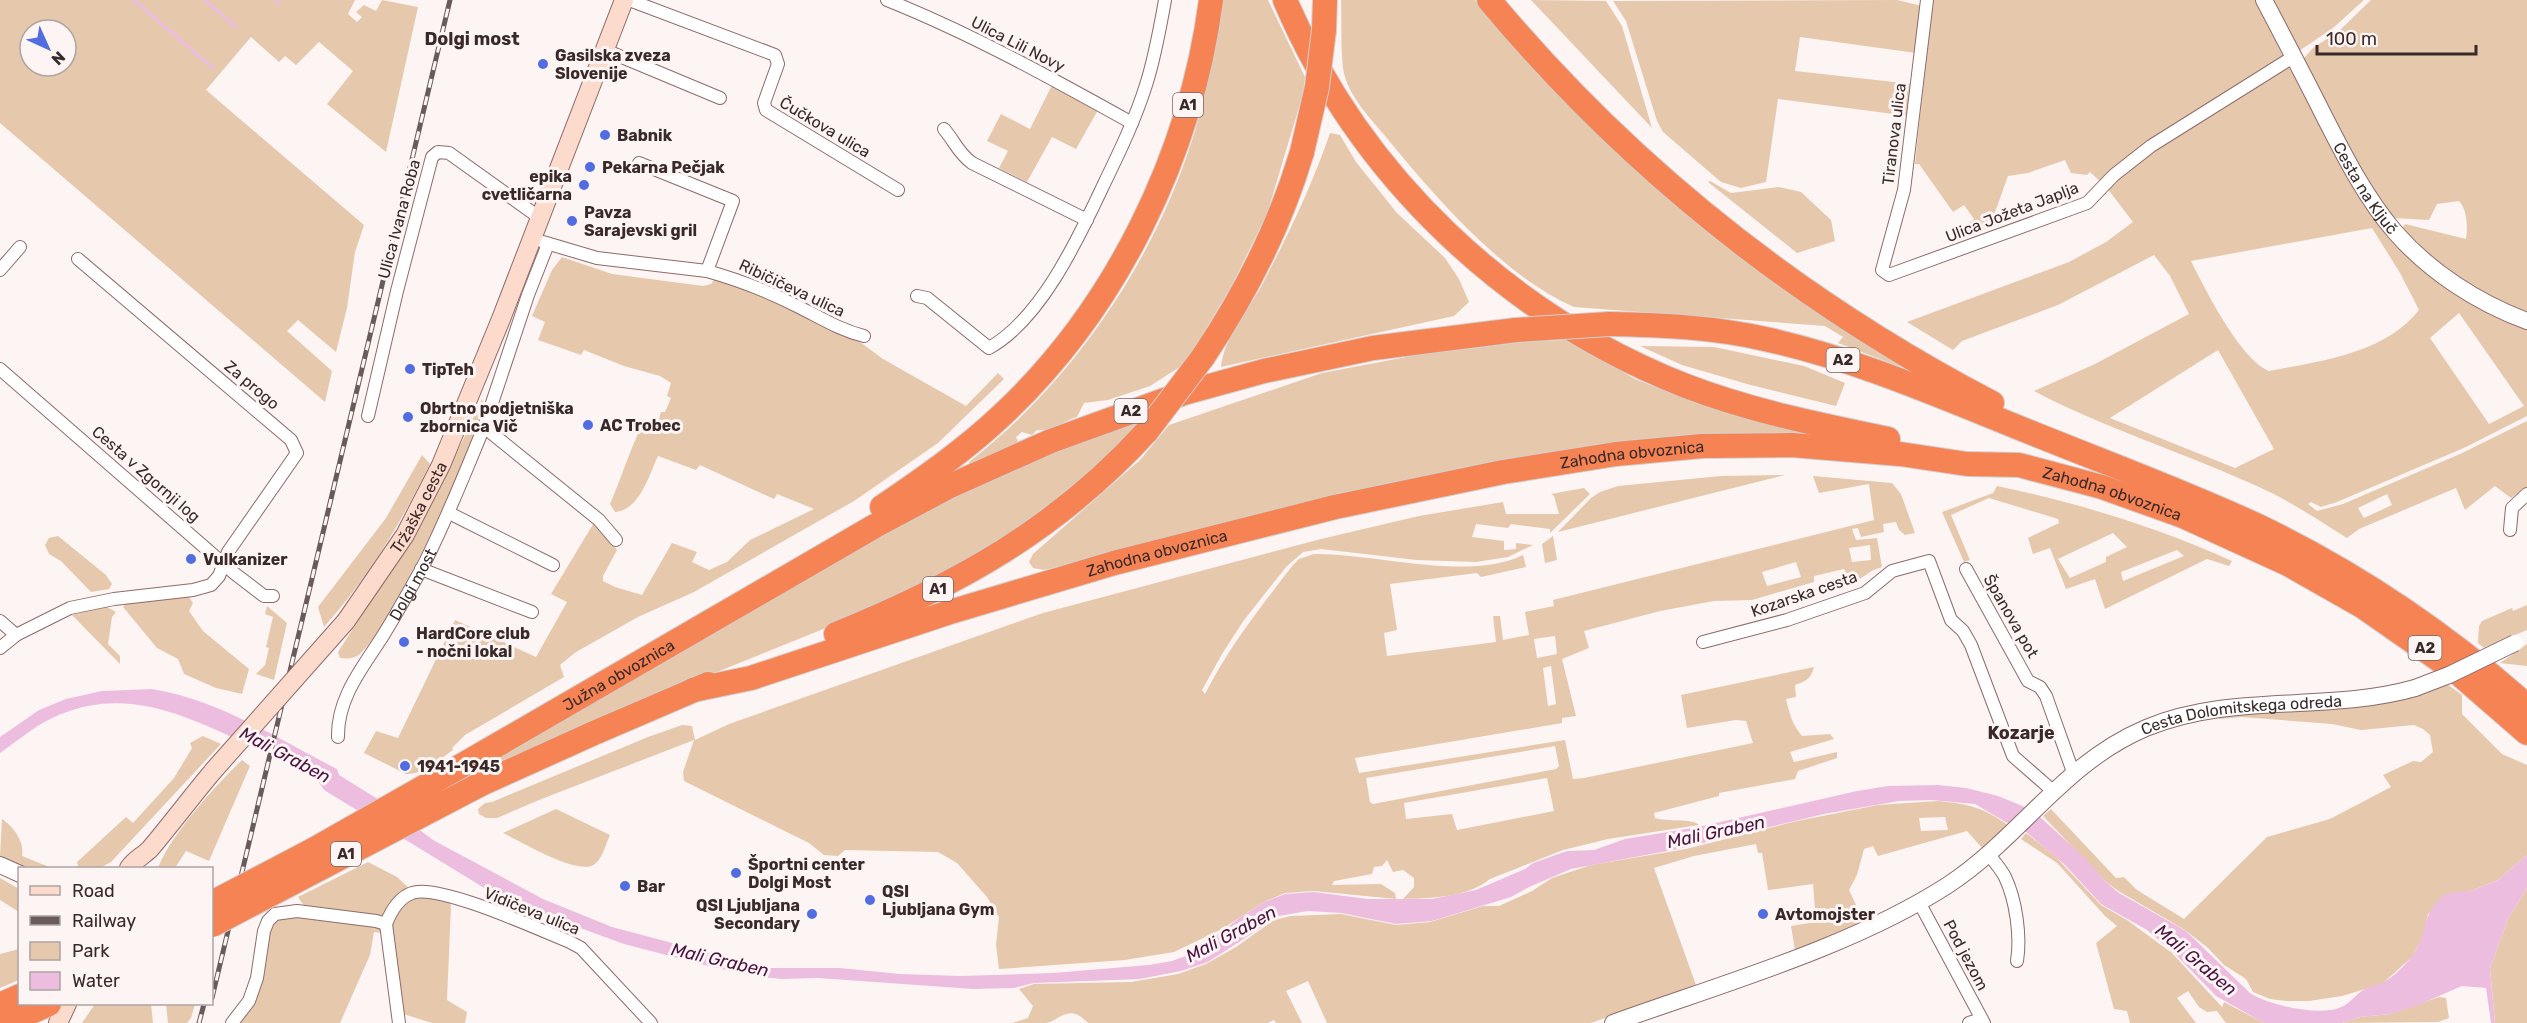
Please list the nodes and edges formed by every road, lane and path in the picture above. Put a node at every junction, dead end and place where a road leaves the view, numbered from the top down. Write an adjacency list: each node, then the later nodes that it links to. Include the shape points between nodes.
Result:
1 (624, 0): 11 (main road, Tržaška cesta)
2 (629, 0): 17 (street, Čučkova ulica, via 775,55 778,64 764,102 766,110)
3 (887, 0): 14 (street, Ulica Lili Novy, via 925,15)
4 (1165, 0): 14 (street, via 1147,84)
5 (1211, 0): 42 (highway, A1, via 1193,89 1162,179 1124,257 1078,328 1022,395 975,438 883,506 793,561)
6 (1285, 0): 33 (highway, via 1327,86 1388,170 1467,252 1563,325 1651,371 1741,405 1822,426)
7 (1325, 0): 50 (highway, A1, bridge, via 1317,87 1302,152 1280,216 1243,294 1203,357 1146,431 1107,473 1063,511 967,574 861,624)
8 (1489, 0): 32 (highway, via 1606,126 1670,185 1758,256 1876,337 2015,414)
9 (1928, 0): 24 (street, Tiranova ulica, via 1904,190)
10 (2264, 0): 12 (street, Cesta na Ključ)
11 (605, 50): 13 (street); 18 (main road, Tržaška cesta)
12 (2294, 57): 24 (street, Ulica Jožeta Japlja, via 2151,146 2087,203 1889,275); 27 (street, Cesta na Ključ, via 2344,155 2394,231 2454,283)
13 (720, 98)
14 (1132, 123): 19 (street)
15 (944, 129): 19 (street, via 972,164)
16 (639, 163): 25 (street, via 733,201)
17 (898, 190)
18 (540, 218): 20 (main road, Tržaška cesta); 30 (street, Ulica Ivana Roba, via 449,153 438,152 432,157)
19 (1087, 220): 26 (street, via 1069,257 1043,294 1024,318 988,348 927,298)
20 (540, 241): 25 (street, Ribičičeva ulica, via 606,260); 31 (street, Dolgi most, via 528,295); 57 (main road, Tržaška cesta, bridge, via 431,486 405,535 346,621)
21 (20, 247): 23 (street)
22 (78, 259): 38 (street, Za progo, via 296,447 294,460)
23 (0, 270)
24 (1882, 270)
25 (707, 271): 28 (street, Ribičičeva ulica, via 747,283 840,329)
26 (917, 296)
27 (2527, 321)
28 (864, 336)
29 (0, 369): 38 (street, Cesta v Zgornji log)
30 (368, 416)
31 (484, 427): 35 (street, Dolgi most); 37 (street, via 599,520)
32 (2066, 447): 42 (highway, Zahodna obvoznica / A2, bridge, via 1876,372 1792,345 1707,329 1609,324 1516,330 1373,348 1184,393 1077,431 974,475); 51 (highway, Zahodna obvoznica / A2, via 2223,511 2326,562 2431,628)
33 (2019, 465): 50 (highway, Zahodna obvoznica / A2, via 1967,464 1840,448 1759,444 1673,448 1526,468 1347,505 1169,548 960,609 751,678); 52 (highway, Zahodna obvoznica / A2, via 2156,506 2236,538 2296,568 2410,638 2458,673)
34 (2527, 494): 36 (street, via 2512,508)
35 (449, 513): 39 (street); 40 (street, Dolgi most)
36 (2510, 530)
37 (616, 540)
38 (224, 563): 43 (street, Cesta v Zgornji log, via 264,596); 46 (street, via 216,580 205,588 83,604)
39 (553, 566)
40 (421, 569): 44 (street); 53 (street, Dolgi most, via 348,691)
41 (1966, 569): 54 (street, Španova pot, via 2028,681 2040,687 2046,696)
42 (776, 582): 60 (highway, Južna obvoznica / A1, bridge, via 313,850)
43 (273, 596)
44 (532, 612)
45 (0, 621): 46 (street)
46 (16, 635): 49 (street)
47 (2521, 639): 54 (street, Cesta Dolomitskega odreda, bridge, via 2415,688 2356,700 2241,706 2194,713 2123,738)
48 (1703, 642): 55 (street, Kozarska cesta, via 1787,620 1865,593 1892,571 1929,561 1951,620 1971,645 2013,756)
49 (0, 648)
50 (693, 690): 62 (highway, A1, bridge, via 481,784)
51 (2527, 706)
52 (2527, 733)
53 (338, 737)
54 (2073, 772): 55 (street, Cesta Dolomitskega odreda)
55 (2053, 791): 56 (street, Cesta Dolomitskega odreda)
56 (1989, 854): 61 (street, Cesta Dolomitskega odreda); 64 (street, via 2011,893)
57 (134, 864)
58 (0, 865): 59 (street)
59 (18, 873)
60 (213, 902)
61 (1919, 902): 66 (street, Pod jezom); 71 (street, Cesta Dolomitskega odreda, via 1804,954)
62 (213, 924)
63 (386, 924): 68 (street, via 297,911 275,914 264,931 257,978 249,1001); 69 (street); 70 (street, Vidičeva ulica, via 400,901 417,892 437,892 481,907 581,948)
64 (2017, 961)
65 (67, 1005): 67 (main road)
66 (1983, 1021): 72 (street)
67 (58, 1023)
68 (232, 1023)
69 (399, 1023)
70 (651, 1023)
71 (1613, 1023)
72 (1969, 1023)

